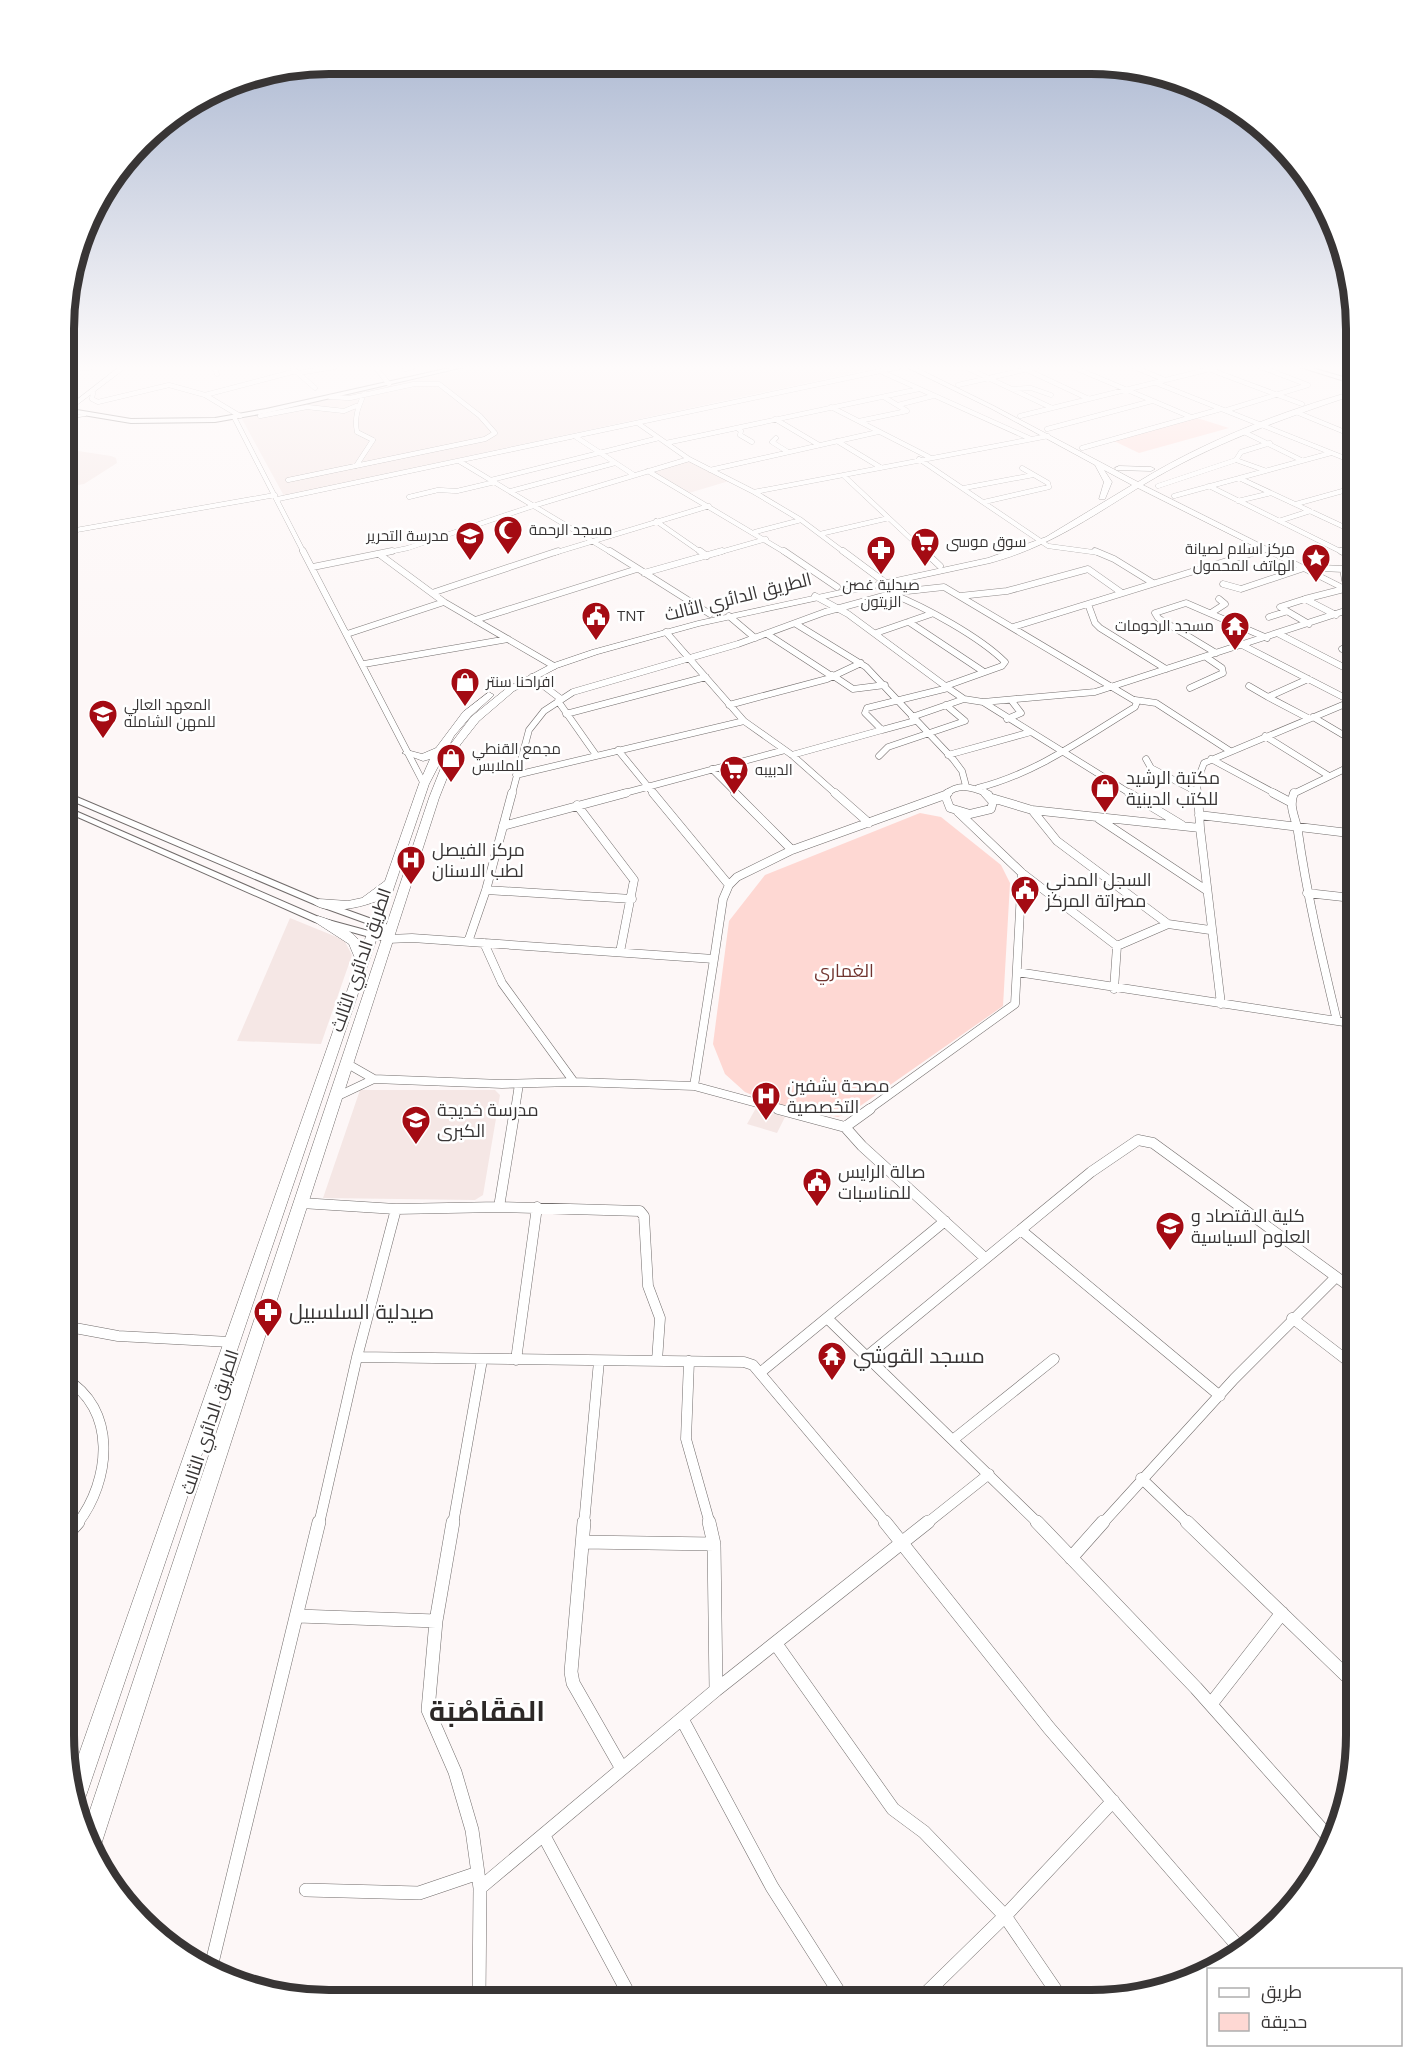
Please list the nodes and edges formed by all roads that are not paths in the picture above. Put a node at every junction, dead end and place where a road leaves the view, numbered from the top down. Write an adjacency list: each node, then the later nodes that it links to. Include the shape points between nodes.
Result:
1 (260, 463): 45 (street)
2 (369, 463): 22 (street)
3 (447, 463): 45 (street)
4 (463, 463): 35 (street)
5 (558, 463): 35 (street)
6 (614, 463): 40 (street)
7 (615, 463): 31 (street)
8 (674, 463): 28 (street)
9 (697, 463): 26 (street)
10 (739, 463): 26 (street)
11 (874, 463): 23 (street)
12 (898, 463): 23 (street)
13 (926, 463): 38 (street)
14 (1096, 463): 47 (main road, via 1108,482)
15 (1098, 463): 36 (main road)
16 (1110, 463): 25 (main road)
17 (1168, 463): 29 (main road, الطريق الدائري الثالث)
18 (1173, 463): 29 (main road, الطريق الدائري الثالث)
19 (1228, 463): 42 (street)
20 (1245, 463): 27 (street)
21 (1289, 463): 27 (street)
22 (356, 466): 34 (street)
23 (880, 467): 30 (street)
24 (1022, 468): 32 (street)
25 (1119, 468): 29 (main road); 36 (main road)
26 (710, 470): 41 (street)
27 (1264, 470): 33 (street)
28 (648, 471): 31 (street); 53 (street)
29 (1155, 471): 36 (main road, الطريق الدائري الثالث); 42 (main road)
30 (843, 474): 41 (street); 55 (street)
31 (634, 475): 52 (street)
32 (1033, 475): 38 (street); 50 (street, via 1049,487)
33 (1238, 477): 37 (street); 43 (street)
34 (288, 480)
35 (493, 481): 40 (street); 46 (street, via 457,491 438,490)
36 (1137, 481): 42 (main road); 47 (main road, الطريق الدائري الثالث); 48 (main road, الطريق الدائري الثالث)
37 (1209, 486): 44 (street); 49 (street)
38 (964, 488): 50 (street)
39 (1346, 490): 51 (street)
40 (511, 491): 52 (street)
41 (754, 492): 56 (street)
42 (1163, 492): 44 (main road); 48 (main road); 66 (main road)
43 (1271, 493): 49 (street); 51 (street)
44 (1174, 496): 73 (main road)
45 (277, 497): 60 (street); 71 (street)
46 (409, 497)
47 (1102, 497): 65 (main road, الطريق الدائري الثالث)
48 (1116, 497): 65 (main road, الطريق الدائري الثالث)
49 (1238, 501): 58 (street)
50 (984, 502): 65 (street)
51 (1296, 504): 54 (street)
52 (536, 505): 64 (street); 67 (street)
53 (709, 506): 57 (street); 61 (street)
54 (1310, 511): 58 (street); 59 (street)
55 (889, 518): 62 (street); 70 (street)
56 (801, 520): 61 (street); 62 (street)
57 (656, 521): 64 (street); 69 (street)
58 (1279, 521): 68 (street)
59 (1346, 527)
60 (74, 531)
61 (755, 532): 63 (street)
62 (820, 534): 81 (street)
63 (766, 539): 69 (street); 82 (street)
64 (592, 540): 75 (street); 83 (street)
65 (1038, 540): 70 (main road, الطريق الدائري الثالث); 78 (street, via 1063,551 1083,549 1101,553); 81 (main road, الطريق الدائري الثالث, via 990,560)
66 (1266, 549): 72 (main road); 78 (street)
67 (379, 554): 71 (street); 83 (street)
68 (1346, 554)
69 (707, 556): 77 (street)
70 (940, 566): 81 (main road, الطريق الدائري الثالث)
71 (313, 567): 107 (street)
72 (1304, 568): 79 (street, via 1241,589); 80 (main road)
73 (1321, 568): 76 (street); 80 (main road)
74 (1346, 568): 76 (street)
75 (637, 569): 77 (street); 100 (street)
76 (1343, 569): 80 (street)
77 (644, 573): 95 (street)
78 (1153, 583): 84 (street)
79 (1223, 584)
80 (1344, 584): 88 (street)
81 (889, 586): 82 (main road, الطريق الدائري الثالث); 85 (street, via 939,586); 86 (main road, الطريق الدائري الثالث); 91 (street); 96 (street)
82 (837, 587): 95 (main road, الطريق الدائري الثالث)
83 (432, 593): 89 (street)
84 (1122, 593): 85 (street, via 1088,568 1007,591); 90 (street)
85 (959, 596): 104 (street)
86 (815, 597): 91 (street); 98 (main road, الطريق الدائري الثالث)
87 (1219, 599): 94 (street, via 1225,604)
88 (1305, 599): 93 (street, via 1281,606); 97 (street)
89 (444, 602): 100 (street); 107 (street)
90 (1088, 604): 104 (street); 123 (street, via 1100,628)
91 (838, 609): 102 (street); 106 (street)
92 (1346, 611): 97 (street)
93 (1284, 612): 99 (street); 103 (street)
94 (1211, 613): 111 (street); 116 (street, via 1182,603 1155,616)
95 (710, 614): 121 (main road, الطريق الدائري الثالث, via 617,639)
96 (931, 614): 101 (street); 124 (street, via 1004,658 1002,666)
97 (1336, 615): 103 (street)
98 (729, 616): 105 (main road, الطريق الدائري الثالث); 110 (street)
99 (1269, 617)
100 (475, 620): 112 (street)
101 (909, 622): 106 (street); 124 (street)
102 (796, 624): 108 (street); 119 (street)
103 (1310, 624): 109 (street)
104 (1013, 627): 132 (street)
105 (666, 632): 117 (street); 121 (main road, الطريق الدائري الثالث)
106 (876, 633): 131 (street)
107 (347, 634): 120 (street)
108 (767, 634): 110 (street); 125 (street)
109 (1279, 634): 111 (street); 122 (street)
110 (755, 638): 117 (street)
111 (1267, 638): 113 (street)
112 (508, 639): 120 (street); 121 (street)
113 (1242, 645): 116 (street); 128 (street)
114 (1346, 647): 115 (street)
115 (1342, 649)
116 (1216, 653): 118 (street)
117 (690, 657): 127 (street); 138 (street, via 587,687)
118 (1206, 657): 123 (street); 133 (street, via 1223,673)
119 (861, 663): 125 (street); 129 (street)
120 (364, 664): 159 (street)
121 (550, 664): 126 (main road, الطريق الدائري الثالث); 157 (main road, الطريق الدائري الثالث, via 507,682 477,704 457,723)
122 (1346, 668)
123 (1166, 669): 132 (street)
124 (984, 672): 131 (street)
125 (831, 675): 129 (street, via 853,689); 143 (street)
126 (532, 677): 138 (street); 211 (main road, الطريق الدائري الثالث, via 483,711 455,745)
127 (706, 677): 143 (street); 145 (street)
128 (1308, 679): 134 (street); 135 (street)
129 (885, 685): 136 (street)
130 (1249, 686): 135 (street)
131 (947, 687): 136 (street); 137 (street)
132 (1114, 687): 139 (street); 140 (street)
133 (1190, 688)
134 (1346, 696)
135 (1268, 697): 146 (street)
136 (897, 699): 147 (street); 150 (street, via 864,710)
137 (964, 699): 141 (street); 144 (street)
138 (559, 700): 145 (street); 169 (street, via 529,730)
139 (1011, 700): 141 (street); 148 (street, via 1021,713)
140 (1135, 700): 158 (street, via 1156,703); 160 (street, via 1136,707)
141 (983, 702): 148 (street)
142 (1346, 703): 146 (street)
143 (729, 705): 149 (street)
144 (946, 705): 147 (street); 152 (street, via 965,721)
145 (566, 714): 161 (street)
146 (1311, 718): 153 (street); 154 (street)
147 (914, 719): 150 (street); 152 (street)
148 (1007, 719): 151 (street)
149 (744, 721): 155 (street); 156 (street)
150 (882, 730): 162 (street)
151 (1031, 732): 160 (street); 163 (street)
152 (929, 735): 163 (street); 164 (street, via 888,747)
153 (1265, 736): 158 (street); 170 (street)
154 (1346, 737)
155 (618, 750): 161 (street); 173 (street)
156 (785, 750): 162 (street); 167 (street)
157 (438, 751): 159 (main road, via 423,758); 171 (main road, الطريق الدائري الثالث)
158 (1230, 751): 166 (street)
159 (407, 753): 171 (street)
160 (1064, 753): 172 (street); 192 (street)
161 (596, 755): 169 (street)
162 (792, 755): 190 (street)
163 (948, 755): 174 (street, via 962,771)
164 (879, 756)
165 (1146, 759): 176 (street, via 1151,768)
166 (1211, 759): 176 (street, via 1200,770); 180 (street)
167 (712, 769): 173 (street); 197 (street)
168 (1346, 769): 170 (street)
169 (516, 775): 191 (street)
170 (1329, 776): 180 (street, via 1294,792)
171 (424, 784): 199 (main road, الطريق الدائري الثالث)
172 (999, 784): 175 (street); 178 (street)
173 (646, 786): 181 (street); 200 (street)
174 (966, 786): 175 (street); 177 (street, via 952,788)
175 (978, 788): 178 (street)
176 (1197, 792): 188 (street)
177 (945, 795): 182 (street); 185 (street, via 946,804)
178 (991, 796): 183 (street); 184 (street)
179 (74, 799): 206 (street)
180 (1290, 802): 193 (street)
181 (578, 805): 191 (street); 205 (street, via 634,880)
182 (917, 805): 185 (street); 190 (street)
183 (991, 809): 184 (street); 187 (street)
184 (1029, 809): 189 (street); 208 (street, via 1057,841)
185 (954, 810): 187 (street); 195 (street)
186 (74, 812): 207 (street)
187 (982, 814): 195 (street)
188 (1200, 815): 193 (street); 194 (street)
189 (1096, 817): 192 (street); 202 (street)
190 (868, 823): 197 (street)
191 (503, 826): 201 (street)
192 (1184, 826): 194 (street)
193 (1297, 827): 196 (street); 203 (street)
194 (1200, 828): 202 (street)
195 (974, 830): 198 (street)
196 (1346, 833)
197 (792, 850): 200 (street, via 746,871)
198 (1022, 873): 214 (street); 218 (street)
199 (392, 880): 206 (main road, via 363,903); 209 (main road, الطريق الدائري الثالث)
200 (729, 885): 216 (street, via 723,899)
201 (486, 890): 205 (street); 212 (street)
202 (1206, 890): 210 (street)
203 (1307, 893): 204 (street); 221 (street)
204 (1343, 897)
205 (632, 899): 215 (street)
206 (320, 903): 209 (street)
207 (318, 920): 209 (street); 217 (main road, via 353,939)
208 (1168, 924): 210 (street); 214 (street)
209 (374, 930): 211 (street); 217 (main road, الطريق الدائري الثالث)
210 (1210, 930): 220 (street)
211 (389, 934): 212 (street); 223 (main road, الطريق الدائري الثالث)
212 (468, 942): 213 (street)
213 (484, 943): 215 (street); 225 (street, via 502,983)
214 (1117, 946): 219 (street)
215 (620, 952): 216 (street)
216 (714, 959): 227 (street)
217 (363, 963): 242 (main road, الطريق الدائري الثالث)
218 (1017, 972): 219 (street); 229 (street, via 1015,1004)
219 (1114, 988): 220 (street)
220 (1221, 1004): 221 (street)
221 (1337, 1021): 222 (street)
222 (1346, 1022)
223 (346, 1063): 224 (street); 228 (main road, الطريق الدائري الثالث)
224 (374, 1079): 226 (street); 228 (street)
225 (574, 1082): 226 (street); 227 (street)
226 (519, 1084): 231 (street)
227 (694, 1086): 229 (street)
228 (336, 1098): 230 (main road, الطريق الدائري الثالث)
229 (845, 1127): 234 (street)
230 (301, 1203): 233 (street); 256 (main road, الطريق الدائري الثالث)
231 (499, 1207): 232 (street); 233 (street)
232 (537, 1207): 247 (street); 250 (street, via 640,1210 644,1216 648,1286 660,1317)
233 (396, 1209): 243 (street)
234 (945, 1221): 236 (street); 240 (street)
235 (1022, 1231): 236 (street); 237 (street, via 1091,1172 1134,1141 1143,1140 1153,1143); 254 (street)
236 (985, 1258): 244 (street)
237 (1336, 1277): 238 (street); 239 (street)
238 (1346, 1284)
239 (1292, 1318): 248 (street); 254 (street)
240 (828, 1319): 244 (street); 252 (street)
241 (74, 1328): 242 (street, via 118,1336)
242 (230, 1341): 255 (main road, الطريق الدائري الثالث)
243 (357, 1357): 246 (street); 266 (street)
244 (866, 1357): 257 (street)
245 (1054, 1359): 257 (street)
246 (482, 1360): 247 (street); 267 (street)
247 (516, 1360): 249 (street)
248 (1346, 1360)
249 (599, 1361): 250 (street); 262 (street)
250 (657, 1361): 251 (street)
251 (689, 1361): 252 (street, via 744,1362); 263 (street, via 685,1438 711,1520)
252 (761, 1372): 261 (street)
253 (74, 1384): 260 (street, via 84,1389 91,1400 106,1456 99,1491 91,1508)
254 (1220, 1395): 259 (street)
255 (211, 1399): 256 (main road); 274 (main road, الطريق الدائري الثالث)
256 (236, 1399): 276 (main road, الطريق الدائري الثالث)
257 (954, 1439): 258 (street)
258 (989, 1474): 261 (street); 264 (street)
259 (1141, 1478): 264 (street); 265 (street)
260 (74, 1527)
261 (900, 1541): 268 (street); 275 (street, via 1049,1728)
262 (582, 1542): 263 (street); 273 (street, via 571,1672 573,1683)
263 (714, 1544): 270 (street)
264 (1071, 1558): 271 (street)
265 (1282, 1613): 269 (street); 271 (street)
266 (298, 1616): 267 (street); 283 (street)
267 (436, 1621): 279 (street, via 428,1710 455,1772 472,1830)
268 (776, 1644): 270 (street); 281 (street, via 893,1809 924,1832)
269 (1346, 1675)
270 (716, 1690): 272 (street)
271 (1211, 1704): 277 (street)
272 (682, 1719): 273 (street); 286 (street, via 772,1887)
273 (621, 1767): 278 (street)
274 (78, 1787)
275 (1113, 1801): 281 (street); 282 (street)
276 (94, 1834)
277 (1326, 1834)
278 (544, 1836): 279 (street); 285 (street)
279 (479, 1881): 280 (street, via 419,1893); 284 (street)
280 (306, 1890)
281 (1005, 1916): 287 (street); 288 (street)
282 (1236, 1946)
283 (212, 1962)
284 (479, 1990)
285 (627, 1990)
286 (838, 1990)
287 (929, 1990)
288 (1055, 1990)

